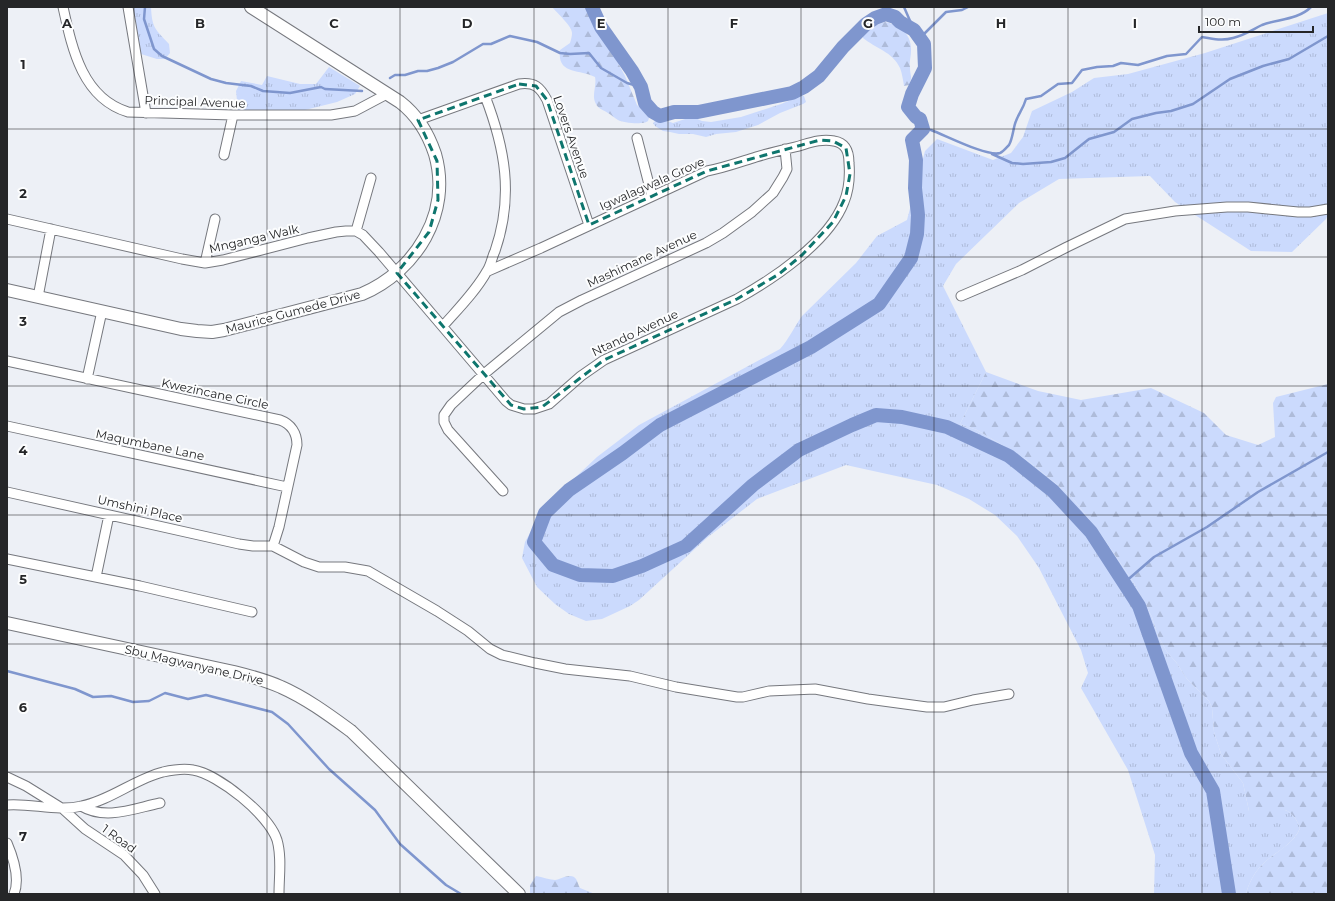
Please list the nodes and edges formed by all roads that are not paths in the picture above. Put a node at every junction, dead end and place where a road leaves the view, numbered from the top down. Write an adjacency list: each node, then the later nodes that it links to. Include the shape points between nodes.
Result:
1 (62, 7): 6 (street, Principal Avenue, via 79,64 98,94 117,109)
2 (128, 7): 6 (street)
3 (251, 7): 4 (street, Maurice Gumede Drive)
4 (387, 94): 7 (street, Principal Avenue, via 344,114); 8 (street, Maurice Gumede Drive, via 406,107)
5 (485, 96): 8 (street, Lovers Avenue); 18 (street, Lovers Avenue, via 526,83 540,89 547,100); 22 (street, via 493,117 505,169 503,223)
6 (146, 113): 7 (street, Principal Avenue)
7 (233, 116): 12 (street)
8 (418, 120): 23 (street, Maurice Gumede Drive, via 427,134 437,161 438,200 429,232)
9 (637, 138): 14 (street)
10 (833, 141): 11 (street, Igwalagwala Grove, via 820,140); 30 (street, Ntando Avenue, via 841,143 849,155 850,174 844,204 819,238 768,281 737,299 604,360 581,376 552,402 542,407 524,410 511,405)
11 (785, 149): 14 (street, Igwalagwala Grove, via 707,171); 30 (street, Mashimane Avenue, via 787,169 780,183 773,193 739,222 706,243 559,312)
12 (224, 155)
13 (371, 178): 20 (street)
14 (652, 196): 18 (street, Igwalagwala Grove)
15 (1328, 209): 25 (street, via 1298,212 1227,207 1175,211 1125,220 1022,270)
16 (7, 219): 19 (street, Mnganga Walk)
17 (215, 219): 21 (street)
18 (589, 225): 22 (street, Igwalagwala Grove)
19 (51, 229): 21 (street, Mnganga Walk); 26 (street)
20 (356, 231): 21 (street, Mnganga Walk, via 336,232 223,260); 23 (street, via 369,241)
21 (205, 262)
22 (488, 271): 28 (street)
23 (397, 273): 27 (street, Maurice Gumede Drive, via 377,288 362,294 212,332 181,329); 28 (street, Ntando Avenue)
24 (7, 290): 26 (street, Maurice Gumede Drive)
25 (961, 296)
26 (38, 297): 27 (street, Maurice Gumede Drive)
27 (102, 311): 31 (street)
28 (443, 326): 30 (street, Ntando Avenue)
29 (7, 360): 31 (street, Kwezincane Circle)
30 (484, 374): 34 (street, Mashimane Avenue, via 451,405 444,415 444,422 448,430)
31 (87, 379): 33 (street, Kwezincane Circle, via 285,422 297,439)
32 (7, 426): 33 (street, Maqumbane Lane)
33 (287, 487): 37 (street, Kwezincane Circle, via 279,527)
34 (503, 491)
35 (7, 492): 36 (street, Umshini Place)
36 (109, 515): 37 (street, Umshini Place, via 239,544); 39 (street)
37 (271, 546): 42 (street, via 311,565 368,571 437,611 496,652 514,659 565,669 630,676 737,697 769,691 815,689 868,699 944,707)
38 (7, 558): 39 (street)
39 (96, 577): 40 (street)
40 (252, 612)
41 (7, 623): 52 (street, Sbu Magwanyane Drive, via 234,672 282,687 322,710 351,731)
42 (1009, 694)
43 (7, 776): 47 (street, 1 Road)
44 (160, 803): 46 (street, via 105,814)
45 (7, 806): 47 (street)
46 (81, 806): 47 (street); 51 (street, via 99,801 162,772 185,769 203,773 223,783 238,795 273,831 280,859)
47 (63, 809): 50 (street, 1 Road, via 85,829 124,855 143,875)
48 (7, 843): 49 (street, via 15,874)
49 (14, 894)
50 (155, 894)
51 (278, 894)
52 (519, 894)

